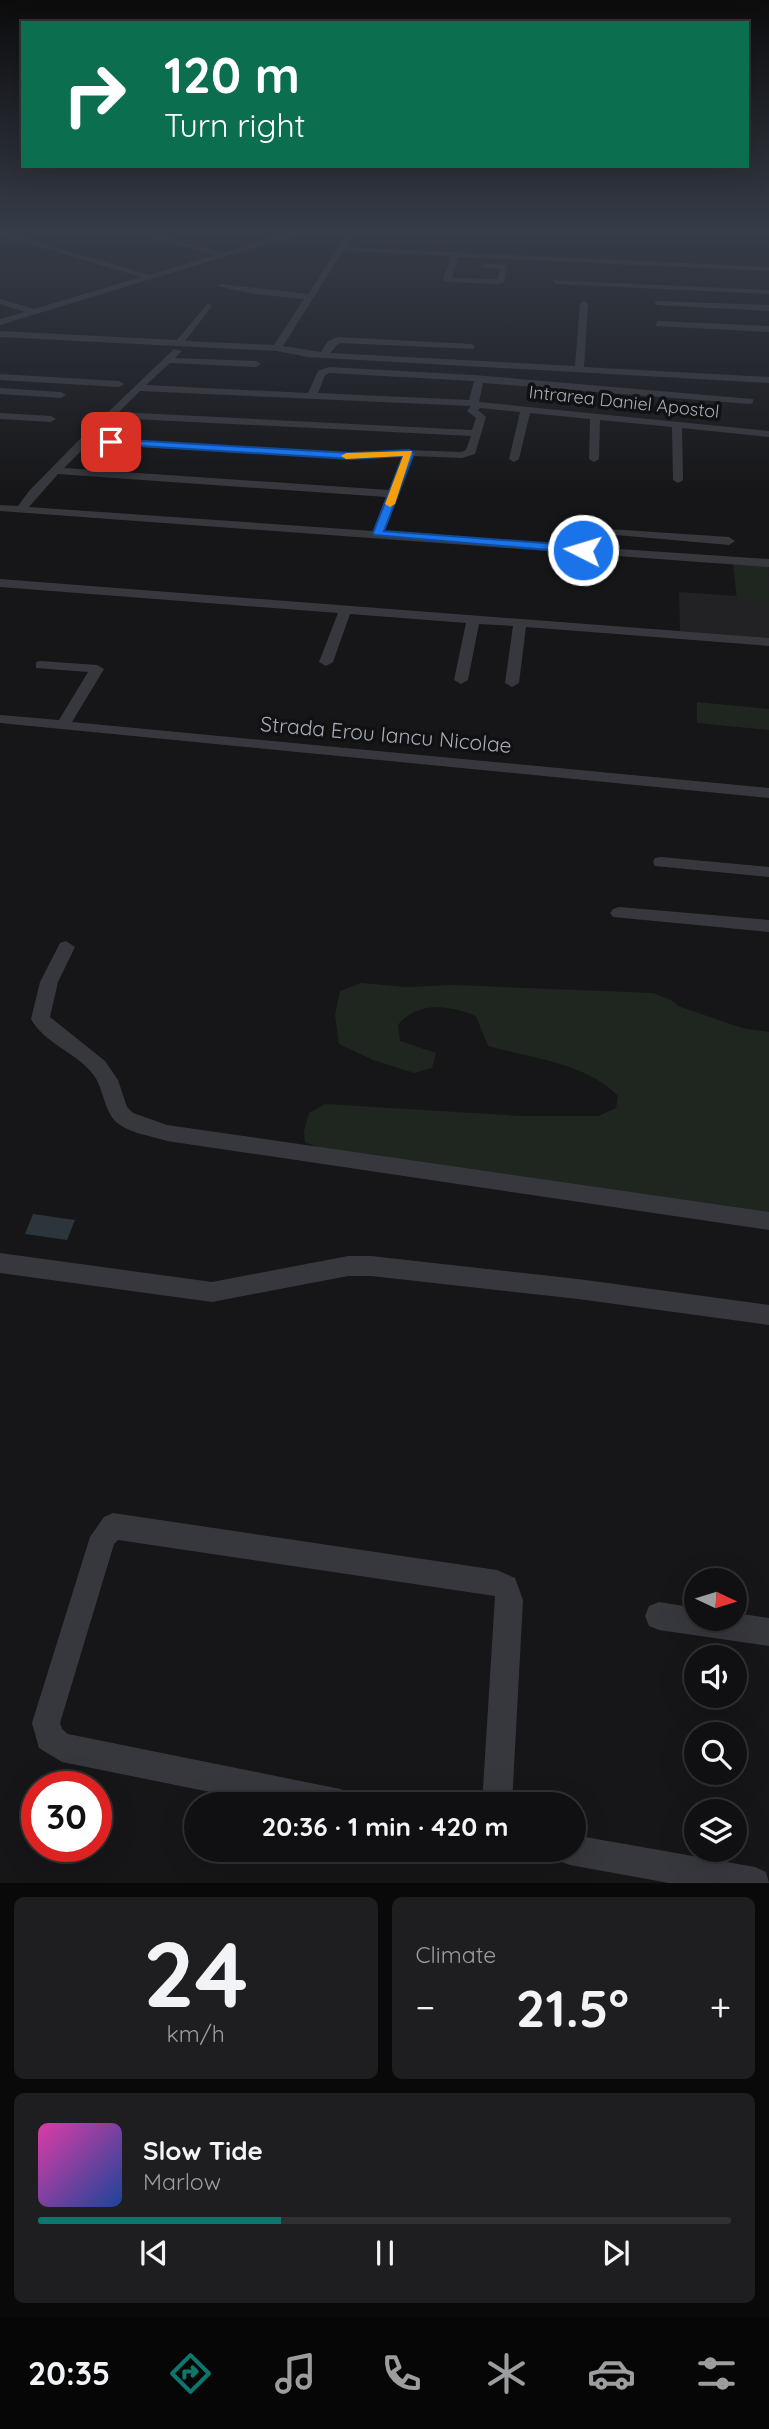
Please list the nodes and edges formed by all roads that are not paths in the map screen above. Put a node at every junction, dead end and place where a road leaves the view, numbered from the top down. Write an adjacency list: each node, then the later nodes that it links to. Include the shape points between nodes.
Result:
1 (199, 318): 9 (street)
2 (297, 318): 11 (street)
3 (583, 318): 15 (street)
4 (658, 324): 5 (street)
5 (769, 330)
6 (0, 334): 9 (street)
7 (692, 336): 8 (street)
8 (769, 340)
9 (181, 343): 11 (street); 13 (street)
10 (471, 347): 12 (street, via 338,340)
11 (277, 348): 12 (street)
12 (324, 355): 15 (street)
13 (168, 360): 14 (street); 20 (street)
14 (256, 364)
15 (579, 369): 18 (street)
16 (0, 377): 19 (street)
17 (479, 380): 22 (street, via 329,370 321,373); 24 (street); 25 (street)
18 (769, 380)
19 (119, 384)
20 (138, 388): 22 (street, Intrarea Daniel Apostol); 27 (street)
21 (0, 391): 23 (street)
22 (312, 395): 25 (street, Intrarea Daniel Apostol)
23 (61, 396)
24 (750, 401)
25 (475, 404): 26 (street, Intrarea Daniel Apostol); 29 (street, via 472,411)
26 (520, 410): 29 (street); 30 (street, Intrarea Daniel Apostol); 38 (street)
27 (110, 415): 33 (street); 35 (street)
28 (0, 416): 31 (street)
29 (481, 417): 33 (street)
30 (595, 417): 32 (street, Intrarea Daniel Apostol); 37 (street)
31 (51, 419)
32 (677, 425): 34 (street, Intrarea Daniel Apostol); 40 (street)
33 (476, 433): 36 (street, via 469,455)
34 (769, 434)
35 (84, 441): 36 (street, via 351,456); 39 (street)
36 (409, 453): 41 (street)
37 (594, 459)
38 (514, 460)
39 (55, 471): 41 (street); 43 (street)
40 (678, 480)
41 (394, 495): 46 (street)
42 (0, 508): 43 (street)
43 (22, 509): 46 (street)
44 (585, 518): 49 (street)
45 (609, 532): 47 (street)
46 (378, 533): 49 (street)
47 (668, 536): 48 (street); 50 (street)
48 (729, 541)
49 (583, 550): 50 (street)
50 (668, 556): 51 (street)
51 (769, 563)
52 (0, 583): 53 (street)
53 (345, 610): 54 (street); 57 (street)
54 (473, 620): 55 (street); 59 (street)
55 (520, 623): 56 (street); 60 (street)
56 (769, 642)
57 (326, 662)
58 (41, 665): 62 (street, via 97,669)
59 (461, 680)
60 (512, 683)
61 (2, 723): 62 (street, Strada Erou Iancu Nicolae)
62 (63, 725): 63 (street, Strada Erou Iancu Nicolae)
63 (769, 793)
64 (660, 862): 65 (street)
65 (769, 872)
66 (620, 913): 67 (street)
67 (769, 926)
68 (66, 947): 69 (street, via 49,982 40,1019 105,1074 125,1118 167,1133)
69 (769, 1222)
70 (0, 1263): 71 (street, via 212,1292 348,1266 371,1266)
71 (769, 1315)
72 (659, 1616): 73 (street)
73 (769, 1632)
74 (282, 1792): 75 (street, via 62,1747 49,1738 46,1723 103,1537 113,1526 506,1587 510,1600)
75 (499, 1792)
76 (586, 1853): 77 (street)
77 (755, 1883)

